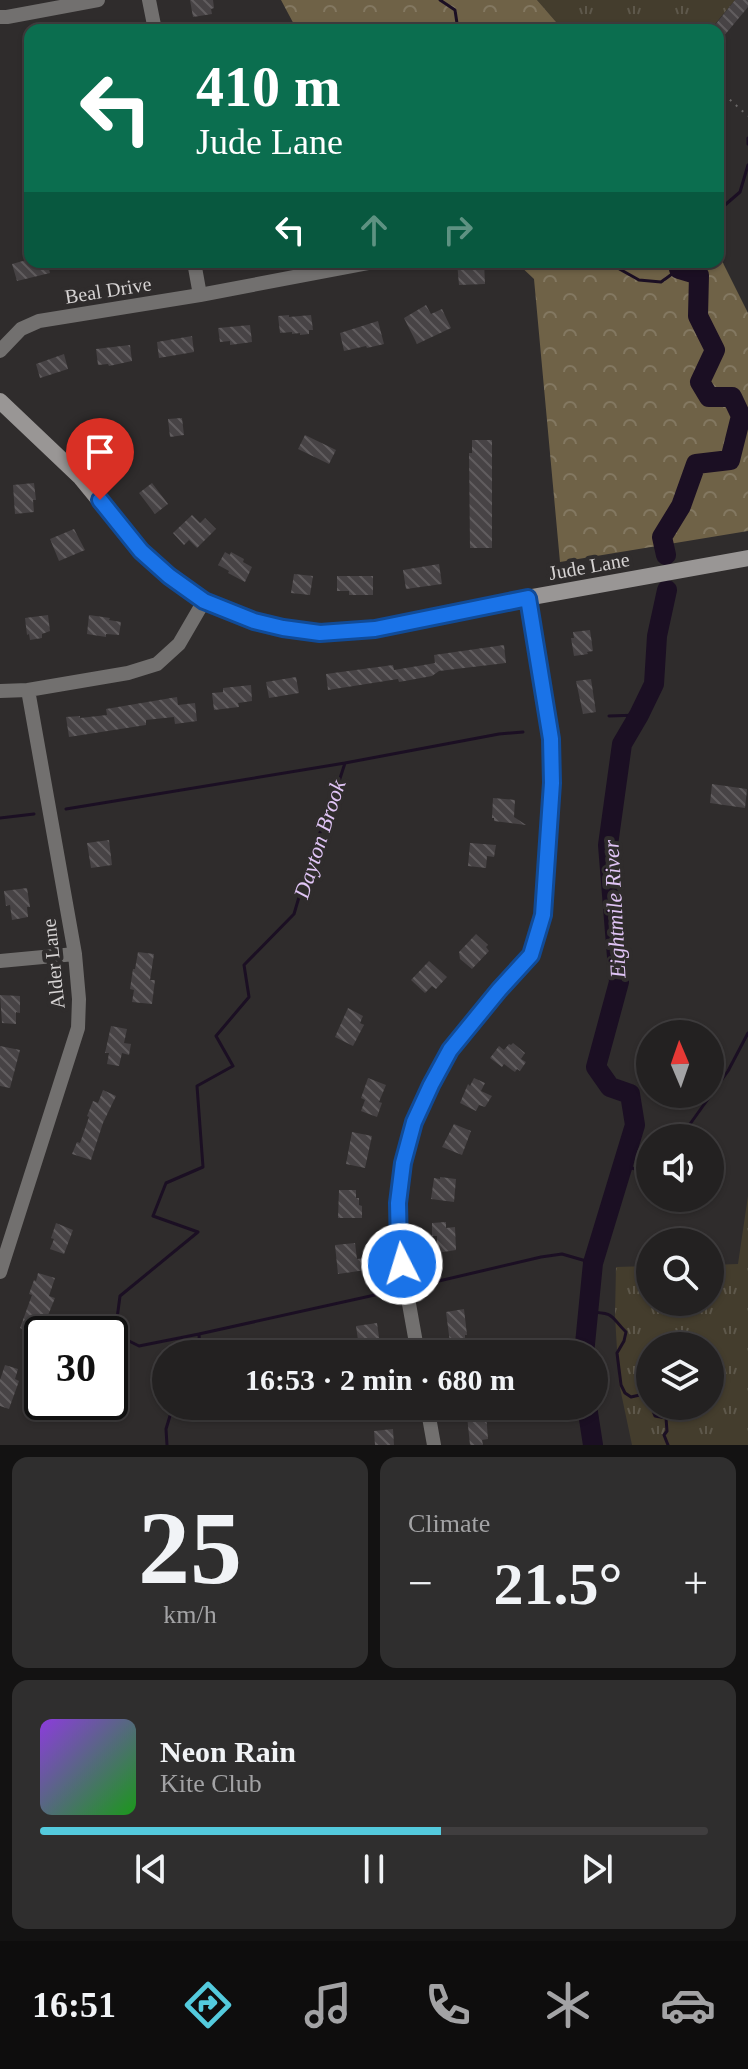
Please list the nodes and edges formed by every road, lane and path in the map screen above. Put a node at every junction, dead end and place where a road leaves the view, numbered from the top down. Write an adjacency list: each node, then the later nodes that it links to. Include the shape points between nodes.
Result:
1 (98, 0): 3 (street)
2 (149, 0): 4 (street)
3 (0, 17)
4 (154, 24)
5 (724, 94): 6 (path)
6 (748, 116)
7 (195, 268): 9 (street)
8 (342, 268): 9 (street, Beal Drive)
9 (200, 295): 10 (street, Beal Drive, via 39,321 21,329)
10 (0, 351)
11 (0, 401): 14 (street, Jude Lane, via 80,477 141,551)
12 (748, 558): 13 (street, Jude Lane)
13 (528, 598): 14 (street, Jude Lane, via 375,629 320,633 254,621); 20 (street, via 551,739 543,915 531,955 450,1050 414,1122 398,1203 399,1248)
14 (204, 601): 15 (street, via 179,644 157,664)
15 (28, 690): 16 (street); 17 (street, Alder Lane)
16 (0, 691)
17 (75, 954): 18 (street); 19 (street, Alder Lane, via 78,1028)
18 (0, 961)
19 (0, 1272)
20 (416, 1340)
21 (430, 1420): 22 (street)
22 (434, 1445)

